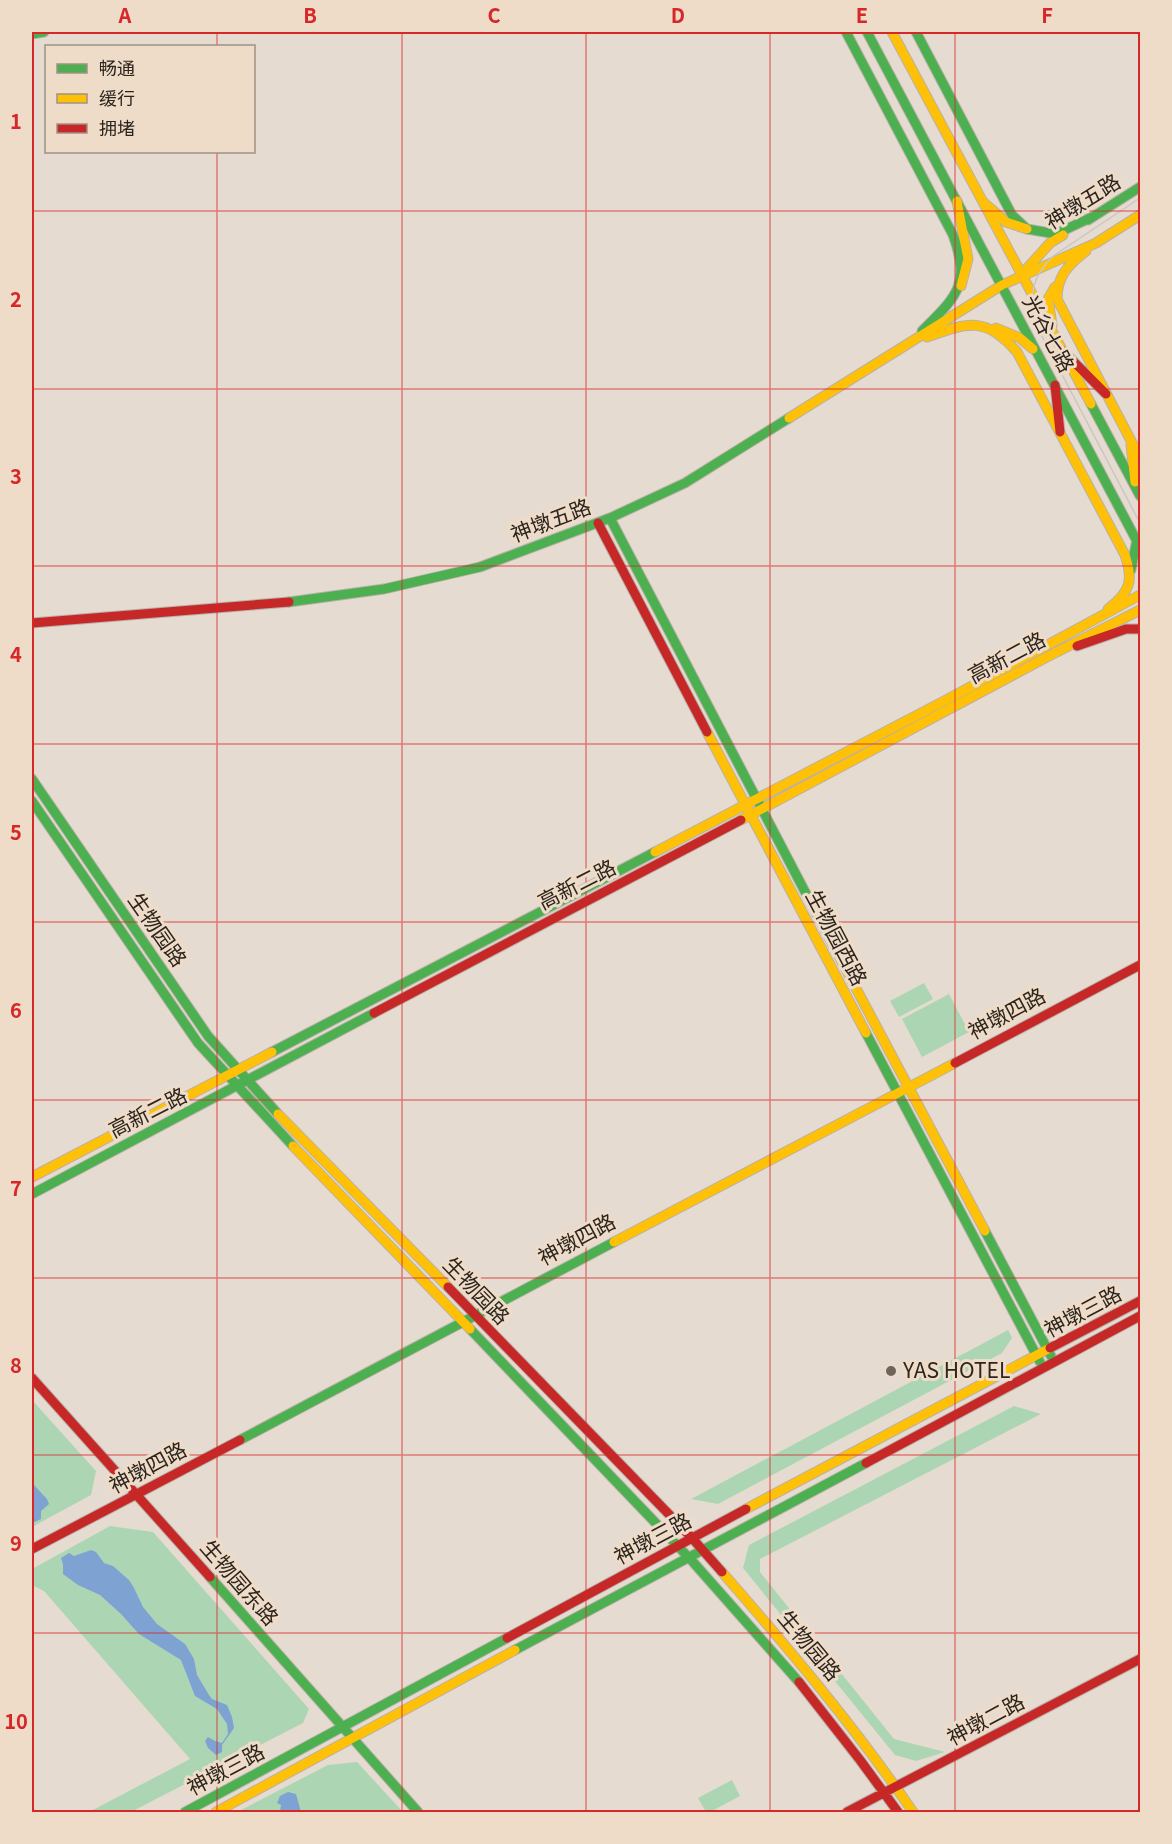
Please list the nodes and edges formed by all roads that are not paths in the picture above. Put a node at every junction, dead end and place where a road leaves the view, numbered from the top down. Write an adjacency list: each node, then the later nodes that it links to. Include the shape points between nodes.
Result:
1 (44, 32): 6 (street)
2 (846, 32): 17 (street, via 953,235 960,251)
3 (867, 32): 8 (street, 光谷七路)
4 (892, 32): 9 (street, 光谷七路)
5 (916, 32): 12 (street, via 1012,215)
6 (32, 34)
7 (1140, 187): 11 (street, 神墩五路)
8 (957, 201): 15 (street, 光谷七路); 17 (street, via 968,259)
9 (983, 202): 12 (street, via 1006,222); 14 (street, 光谷七路)
10 (1140, 215): 13 (street, 神墩五路)
11 (1092, 217): 12 (street, via 1056,234); 14 (street, 神墩五路, via 1050,243)
12 (1026, 230)
13 (1096, 243): 14 (street, 神墩五路); 16 (street, via 1065,267)
14 (1022, 274): 15 (street, 神墩五路); 19 (street, 光谷七路)
15 (1002, 285): 20 (street, 神墩五路); 22 (street, 光谷七路)
16 (1056, 285): 19 (street, via 1048,300); 24 (street, via 1057,299)
17 (961, 286): 20 (street, via 952,301)
18 (985, 325): 20 (street, via 963,324); 22 (street, via 1020,338); 25 (street, via 1017,352)
19 (1055, 336): 21 (street, 光谷七路)
20 (908, 344): 29 (street, 神墩五路, via 685,483)
21 (1063, 351): 24 (street); 28 (street, 光谷七路)
22 (1037, 352): 23 (street, 光谷七路)
23 (1054, 385): 25 (street); 31 (street, 光谷七路)
24 (1106, 394): 26 (street)
25 (1060, 432): 32 (street)
26 (1131, 440): 27 (street); 28 (street)
27 (1140, 458)
28 (1138, 492)
29 (610, 518): 30 (street, 神墩五路); 40 (street, 生物园西路)
30 (598, 523): 35 (street, 神墩五路, via 480,567 384,589 290,602); 42 (street, 生物园西路)
31 (1139, 543): 32 (street)
32 (1131, 570): 36 (street, via 1131,583 1123,595)
33 (1140, 595): 36 (street, 高新二路)
34 (1140, 610): 38 (street, 高新二路)
35 (32, 623)
36 (1087, 624): 40 (street, 高新二路)
37 (1140, 628): 38 (street, via 1126,629)
38 (1047, 657): 43 (street, 高新二路)
39 (32, 779): 46 (street, 生物园路, via 208,1036)
40 (756, 798): 42 (street, 高新二路); 43 (street, 生物园西路)
41 (32, 801): 47 (street, 生物园路, via 198,1043)
42 (744, 804): 44 (street, 生物园西路); 46 (street, 高新二路)
43 (762, 809): 44 (street, 高新二路); 49 (street, 生物园西路)
44 (750, 815): 48 (street, 高新二路); 51 (street, 生物园西路)
45 (1140, 965): 49 (street, 神墩四路)
46 (239, 1070): 47 (street, 高新二路); 48 (street, 生物园路)
47 (228, 1076): 50 (street, 生物园路); 52 (street, 高新二路)
48 (249, 1081): 50 (street, 高新二路); 55 (street, 生物园路)
49 (908, 1086): 51 (street, 神墩四路); 58 (street, 生物园西路)
50 (237, 1087): 53 (street, 高新二路); 57 (street, 生物园路)
51 (896, 1093): 55 (street, 神墩四路); 59 (street, 生物园西路)
52 (32, 1177)
53 (32, 1194)
54 (1140, 1301): 58 (street, 神墩三路)
55 (474, 1315): 57 (street, 神墩四路); 64 (street, 生物园路)
56 (1140, 1316): 60 (street, 神墩三路)
57 (463, 1321): 63 (street, 神墩四路); 65 (street, 生物园路)
58 (1048, 1350): 59 (street, 神墩三路); 60 (street, 生物园西路)
59 (1037, 1357): 61 (street, 生物园西路); 64 (street, 神墩三路)
60 (1055, 1363): 61 (street, 神墩三路)
61 (1044, 1369): 67 (street, 神墩三路)
62 (32, 1378): 63 (street, 生物园东路)
63 (137, 1494): 66 (street, 神墩四路); 70 (street, 生物园东路)
64 (692, 1538): 65 (street, 神墩三路); 67 (street, 生物园路)
65 (679, 1544): 68 (street, 生物园路); 70 (street, 神墩三路)
66 (32, 1549)
67 (701, 1550): 68 (street, 神墩三路); 72 (street, 生物园路, via 798,1659)
68 (690, 1556): 71 (street, 神墩三路); 73 (street, 生物园路, via 788,1667)
69 (1140, 1659): 72 (street, 神墩二路)
70 (343, 1728): 71 (street, 生物园东路); 74 (street, 神墩三路)
71 (352, 1739): 75 (street, 神墩三路); 76 (street, 生物园东路)
72 (896, 1787): 73 (street, 神墩二路); 79 (street, 生物园路)
73 (885, 1793): 77 (street, 神墩二路); 78 (street, 生物园路)
74 (185, 1812)
75 (216, 1812)
76 (418, 1812)
77 (847, 1812)
78 (898, 1812)
79 (913, 1812)

